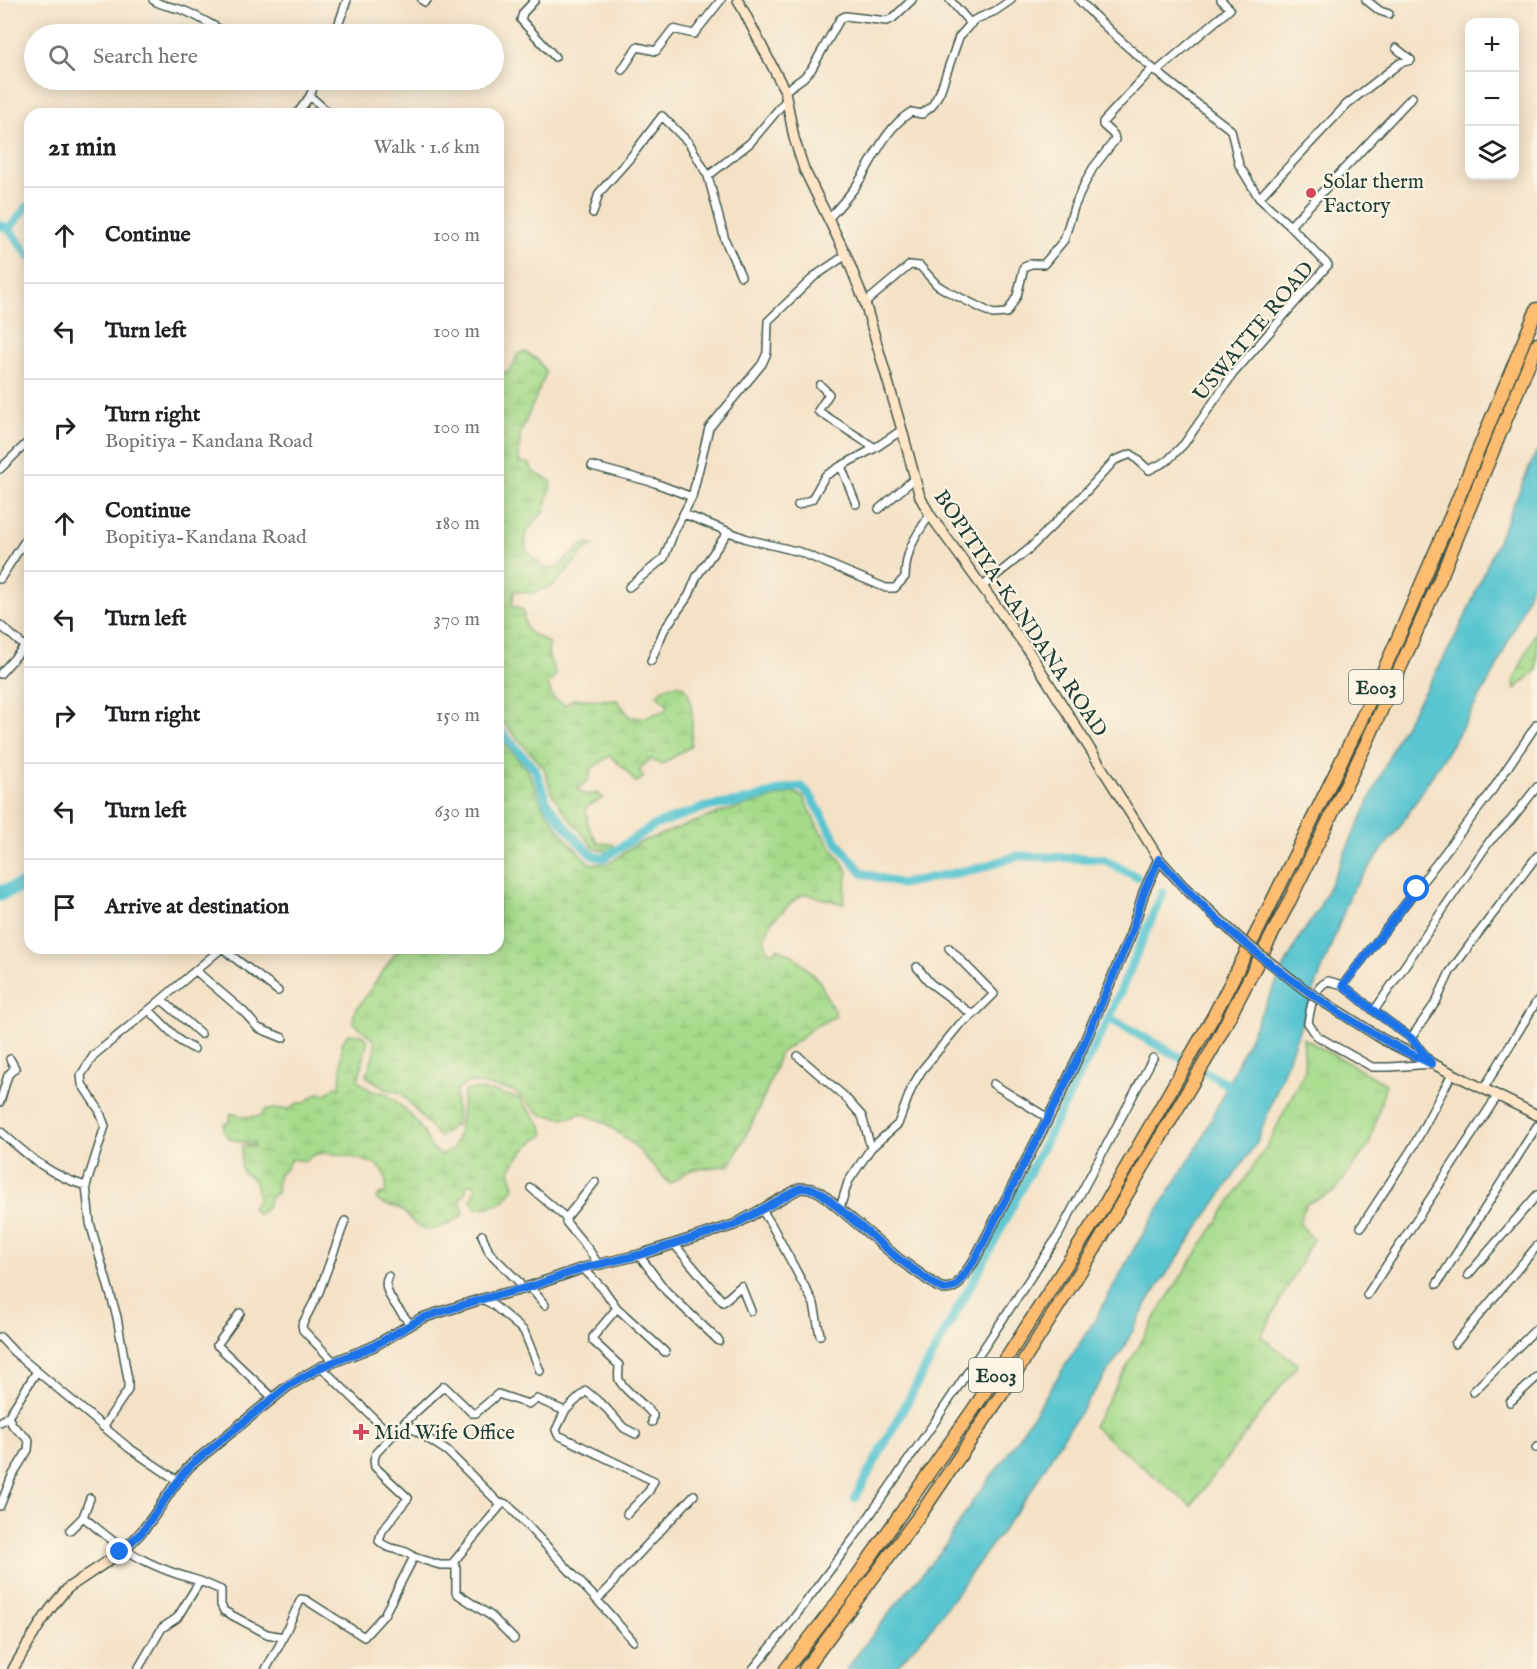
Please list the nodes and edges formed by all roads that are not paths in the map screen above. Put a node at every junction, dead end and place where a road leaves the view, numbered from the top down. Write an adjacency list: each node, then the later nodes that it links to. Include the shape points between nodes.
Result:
1 (153, 0): 15 (street)
2 (176, 0): 15 (street)
3 (347, 0): 18 (street)
4 (422, 0): 5 (street)
5 (427, 0)
6 (536, 0): 21 (street, via 521,20)
7 (721, 0): 22 (street, via 694,34 673,29 656,51 637,47)
8 (738, 0): 25 (street, BOPITIYA-KANDANA ROAD)
9 (912, 0): 25 (street, via 887,21 845,16 840,19 811,70)
10 (950, 0): 19 (street)
11 (1011, 0): 19 (street)
12 (1079, 0): 23 (street, USWATTE ROAD)
13 (1221, 0): 23 (street, via 1230,9)
14 (1366, 0): 16 (street)
15 (169, 6): 17 (street)
16 (1389, 14)
17 (210, 24)
18 (339, 24)
19 (971, 24): 33 (street, via 959,37 932,106 922,114 911,112 900,119 856,186)
20 (1396, 48): 31 (street, via 1411,60 1400,63 1347,104)
21 (555, 57)
22 (622, 70)
23 (1154, 70): 31 (street, USWATTE ROAD, via 1231,129 1239,165); 37 (street, via 1103,122 1115,140 1084,185 1065,240 1044,264 1024,267 1017,296 1007,313 993,314 947,291 920,266 910,265)
24 (312, 90): 26 (street)
25 (786, 95): 30 (street, via 750,143); 33 (street, BOPITIYA-KANDANA ROAD, via 804,169)
26 (310, 96): 28 (street); 29 (street)
27 (1412, 97): 34 (street)
28 (301, 108)
29 (323, 108)
30 (708, 176): 32 (street, via 689,143 662,116 599,193); 36 (street, via 725,240)
31 (1259, 198): 34 (street, USWATTE ROAD)
32 (593, 213)
33 (829, 218): 35 (street, BOPITIYA-KANDANA ROAD)
34 (1290, 226): 57 (street, USWATTE ROAD, via 1329,265 1233,375 1184,444 1167,461 1149,470 1131,454 1114,460 1029,549)
35 (846, 255): 37 (street, BOPITIYA-KANDANA ROAD); 48 (street, via 815,276 768,321 767,353 710,428)
36 (741, 276)
37 (865, 303): 41 (street, BOPITIYA-KANDANA ROAD)
38 (1537, 309): 166 (highway, E003, via 1354,735 1213,1017 1101,1211 977,1404 848,1589)
39 (1537, 344): 167 (highway, E003, via 1440,579 1367,742 1204,1063 1094,1250 1012,1379 924,1509)
40 (820, 384): 43 (street, via 829,394 818,411)
41 (902, 430): 43 (street); 47 (street, BOPITIYA-KANDANA ROAD)
42 (24, 446): 46 (street)
43 (875, 448): 45 (street)
44 (592, 466): 48 (street)
45 (841, 466): 49 (street); 50 (street, via 825,476 812,499)
46 (0, 469)
47 (914, 479): 51 (street); 53 (street, BOPITIYA-KANDANA ROAD)
48 (692, 497): 52 (street)
49 (856, 504)
50 (798, 505)
51 (879, 509)
52 (684, 514): 54 (street); 58 (street, via 664,558)
53 (930, 515): 54 (street, via 914,538 905,577 895,588 886,588 800,552); 57 (street, BOPITIYA-KANDANA ROAD)
54 (728, 532): 62 (street, via 664,630)
55 (24, 542): 56 (street)
56 (0, 579)
57 (983, 586): 67 (street, BOPITIYA-KANDANA ROAD, via 1026,647)
58 (629, 587)
59 (0, 625): 60 (street)
60 (24, 646)
61 (24, 653): 63 (street)
62 (651, 661)
63 (0, 674)
64 (1537, 724): 73 (street, via 1489,795)
65 (1537, 787): 78 (street, via 1489,842)
66 (1537, 856): 82 (street, via 1450,972 1436,1002)
67 (1159, 859): 87 (street, BOPITIYA-KANDANA ROAD, bridge, via 1240,939 1304,989 1384,1040); 94 (street, via 1097,1015)
68 (949, 948): 79 (street, via 994,994)
69 (216, 954): 72 (street)
70 (229, 954): 74 (street)
71 (917, 967): 79 (street, via 930,983)
72 (196, 971): 75 (street); 81 (street, via 258,1028)
73 (1343, 985): 78 (street); 87 (street, via 1328,981 1320,985 1311,1003 1308,1023 1317,1036 1372,1066)
74 (278, 991)
75 (162, 1000): 77 (street); 80 (street)
76 (1537, 1001): 90 (street)
77 (149, 1010): 83 (street, via 180,1041); 99 (street, via 94,1055 81,1075 105,1126)
78 (1374, 1011): 82 (street)
79 (973, 1015): 97 (street, via 960,1023 922,1070 898,1124)
80 (201, 1034)
81 (283, 1038)
82 (1411, 1038): 87 (street)
83 (194, 1048)
84 (798, 1056): 97 (street, via 862,1116)
85 (1153, 1058): 165 (street, via 1058,1236 854,1538)
86 (10, 1059): 92 (street, via 15,1068 8,1075)
87 (1432, 1064): 88 (street, BOPITIYA-KANDANA ROAD)
88 (1452, 1074): 90 (street, BOPITIYA-KANDANA ROAD); 106 (street, via 1413,1146)
89 (993, 1084): 94 (street)
90 (1484, 1088): 91 (street, BOPITIYA-KANDANA ROAD)
91 (1498, 1095): 93 (street, BOPITIYA-KANDANA ROAD); 117 (street)
92 (0, 1102)
93 (1537, 1115)
94 (1048, 1118): 102 (street, via 974,1261 951,1288 944,1289 900,1260)
95 (1537, 1126): 115 (street)
96 (0, 1131): 99 (street, via 38,1164)
97 (871, 1148): 102 (street, via 848,1182)
98 (595, 1182): 104 (street)
99 (86, 1186): 143 (street, via 90,1222 117,1317 128,1380 128,1390)
100 (531, 1188): 104 (street)
101 (1537, 1195): 113 (street)
102 (840, 1208): 103 (street, via 807,1188)
103 (762, 1209): 108 (street, via 734,1225); 125 (street, via 814,1304)
104 (566, 1218): 111 (street)
105 (345, 1221): 130 (street, via 320,1292 302,1325)
106 (1361, 1227)
107 (482, 1235): 116 (street, via 489,1252)
108 (674, 1244): 110 (street); 121 (street, via 723,1302 741,1286)
109 (1537, 1246): 128 (street)
110 (639, 1255): 111 (street); 127 (street, via 666,1291)
111 (598, 1264): 112 (street)
112 (583, 1268): 116 (street); 120 (street)
113 (1468, 1275)
114 (388, 1276): 123 (street, via 389,1295)
115 (1437, 1284)
116 (527, 1288): 118 (street); 119 (street)
117 (1367, 1295)
118 (482, 1299): 123 (street); 133 (street, via 524,1331)
119 (545, 1305)
120 (617, 1308): 129 (street); 141 (street, via 593,1341 619,1365 618,1378 653,1415)
121 (751, 1311)
122 (240, 1313): 136 (street, via 217,1345)
123 (410, 1324): 130 (street, via 372,1347)
124 (1537, 1328): 135 (street)
125 (820, 1335)
126 (0, 1337): 132 (street)
127 (719, 1341)
128 (1455, 1344)
129 (666, 1352)
130 (334, 1362): 131 (street)
131 (321, 1367): 136 (street); 145 (street)
132 (37, 1371): 139 (street); 143 (street)
133 (540, 1371)
134 (1537, 1377): 137 (street)
135 (1473, 1392)
136 (272, 1397): 146 (street, via 192,1464)
137 (1510, 1402)
138 (565, 1411): 142 (street, via 537,1400 528,1404 498,1394 472,1413 444,1386); 144 (street, via 586,1390 624,1428); 151 (street, via 556,1430 558,1435 654,1481 650,1491)
139 (8, 1417): 140 (street); 150 (street, via 29,1440)
140 (0, 1422)
141 (652, 1422)
142 (404, 1423): 145 (street); 149 (street, via 447,1451)
143 (103, 1427): 146 (street)
144 (636, 1434)
145 (392, 1436): 155 (street, via 376,1453 375,1467 408,1498 382,1531 379,1541 384,1547 410,1552)
146 (178, 1481): 154 (street, via 142,1532)
147 (694, 1495): 158 (street)
148 (90, 1498): 152 (street)
149 (501, 1505): 156 (street); 158 (street, via 509,1506)
150 (0, 1506)
151 (627, 1514)
152 (82, 1516): 153 (street); 154 (street)
153 (70, 1530)
154 (124, 1549): 157 (street); 162 (street, via 61,1595)
155 (414, 1557): 156 (street, via 440,1565); 159 (street, via 384,1615 364,1637 301,1599)
156 (454, 1562): 160 (street, via 456,1593 491,1616)
157 (200, 1581): 159 (street, via 221,1590 224,1611 267,1634); 163 (street, via 177,1618 162,1628)
158 (597, 1600): 161 (street)
159 (283, 1637): 164 (street)
160 (514, 1639)
161 (633, 1641)
162 (13, 1669)
163 (138, 1669)
164 (266, 1669)
165 (753, 1669)
166 (786, 1669)
167 (805, 1669)

